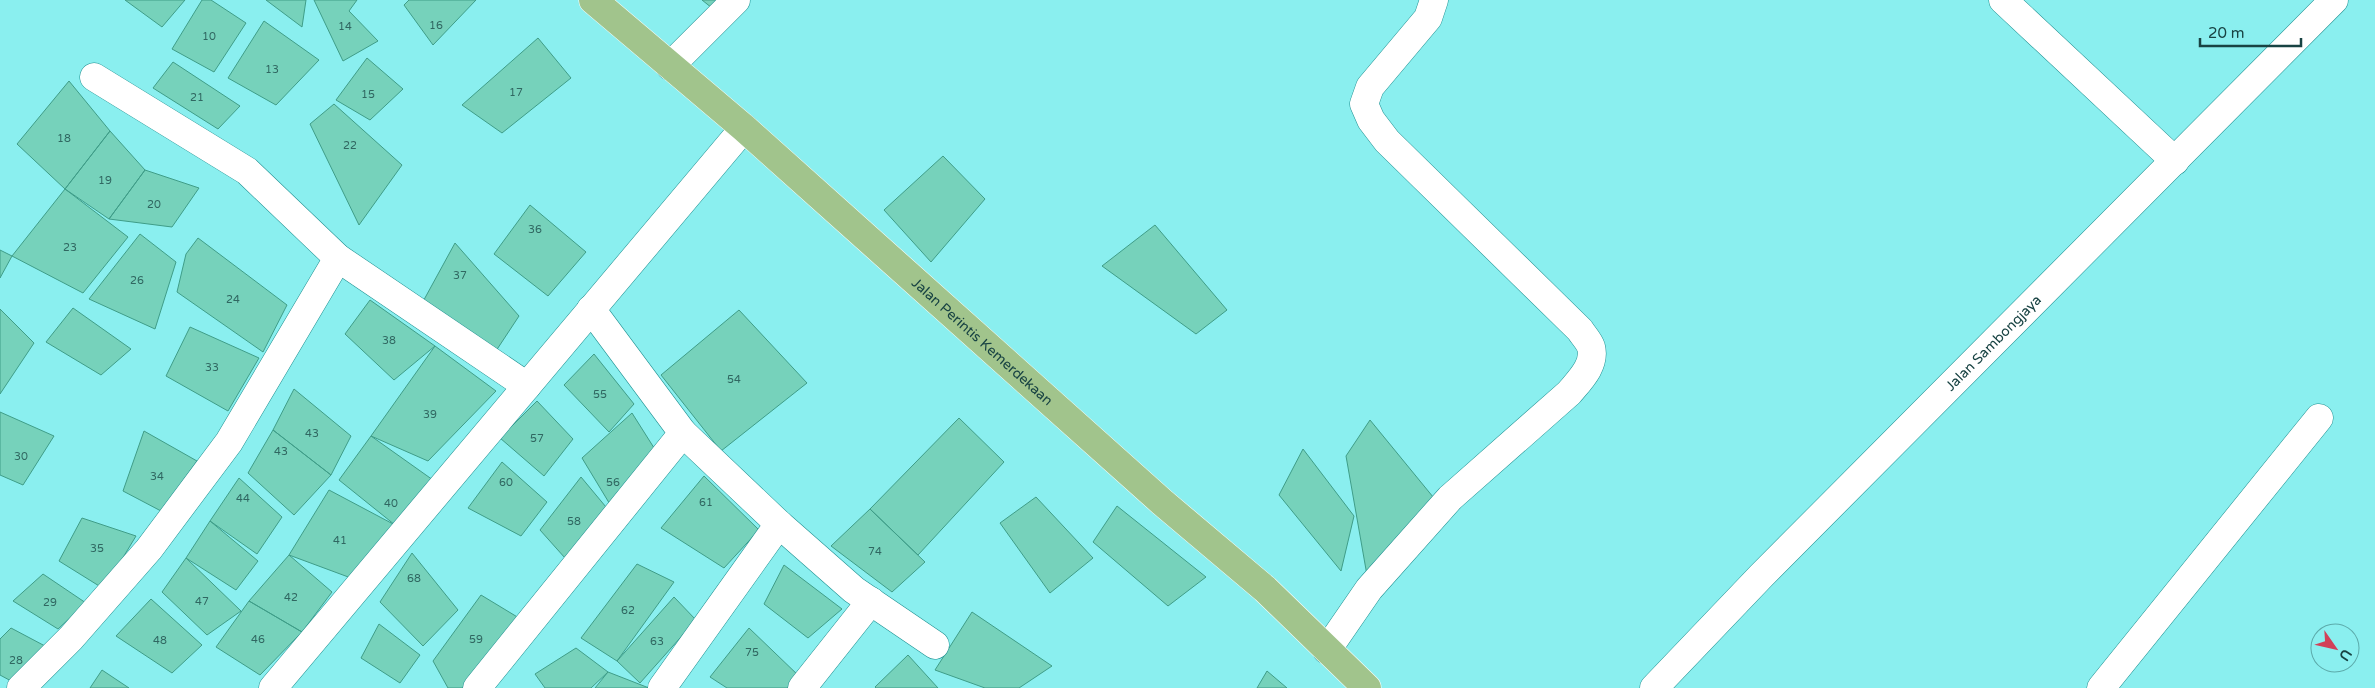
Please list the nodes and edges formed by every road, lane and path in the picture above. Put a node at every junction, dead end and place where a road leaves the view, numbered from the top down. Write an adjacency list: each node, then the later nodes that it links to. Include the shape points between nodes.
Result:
1 (593, 0): 6 (main road, Jalan Perintis Kemerdekaan)
2 (736, 0): 6 (street)
3 (1434, 0): 18 (street, via 1428,18 1370,87 1364,104 1371,120 1387,141 1580,330 1591,347 1591,361 1585,375 1569,393 1450,498 1369,589)
4 (2003, 0): 9 (street)
5 (2334, 0): 9 (street, Jalan Sambongjaya)
6 (670, 66): 8 (main road, Jalan Perintis Kemerdekaan)
7 (94, 77): 10 (street, via 247,171)
8 (744, 128): 11 (street); 18 (main road, Jalan Perintis Kemerdekaan, via 1162,502 1265,589)
9 (2175, 161): 25 (street, Jalan Sambongjaya, via 1768,569)
10 (338, 258): 12 (street); 19 (street, via 229,442 149,549 71,638)
11 (591, 309): 12 (street); 14 (street)
12 (527, 386): 20 (street)
13 (2319, 418): 26 (street)
14 (683, 432): 15 (street); 21 (street)
15 (779, 524): 16 (street, via 854,590); 22 (street)
16 (872, 601): 17 (street); 23 (street)
17 (935, 645)
18 (1327, 650): 24 (main road, Jalan Perintis Kemerdekaan)
19 (21, 688)
20 (273, 688)
21 (476, 688)
22 (662, 688)
23 (802, 688)
24 (1367, 688)
25 (1654, 688)
26 (2101, 688)

